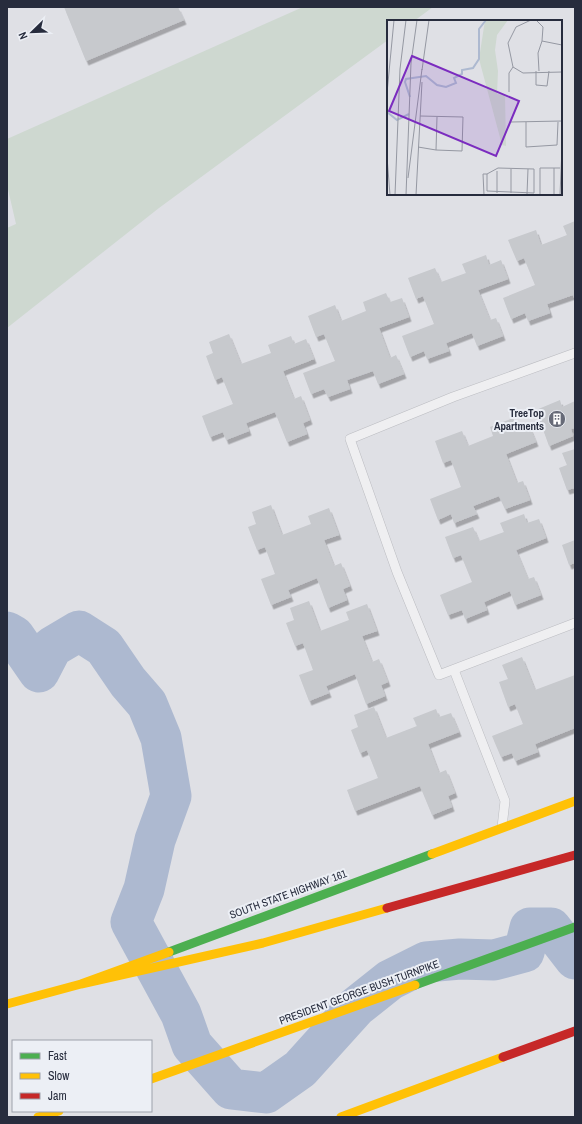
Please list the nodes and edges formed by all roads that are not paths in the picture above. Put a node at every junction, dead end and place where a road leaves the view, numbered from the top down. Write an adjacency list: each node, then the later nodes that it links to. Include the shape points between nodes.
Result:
1 (575, 353): 3 (lane, via 453,397 350,439 397,572 439,675)
2 (575, 623): 3 (lane)
3 (454, 670): 5 (lane, via 505,801)
4 (575, 801): 5 (main road, SOUTH STATE HIGHWAY 161)
5 (502, 827): 8 (main road, SOUTH STATE HIGHWAY 161)
6 (575, 855): 8 (main road, via 263,943)
7 (575, 927): 11 (main road, PRESIDENT GEORGE BUSH TURNPIKE)
8 (81, 984): 9 (main road, SOUTH STATE HIGHWAY 161)
9 (7, 1004)
10 (575, 1031): 14 (main road)
11 (152, 1079)
12 (56, 1112): 13 (main road)
13 (38, 1117)
14 (341, 1117)

